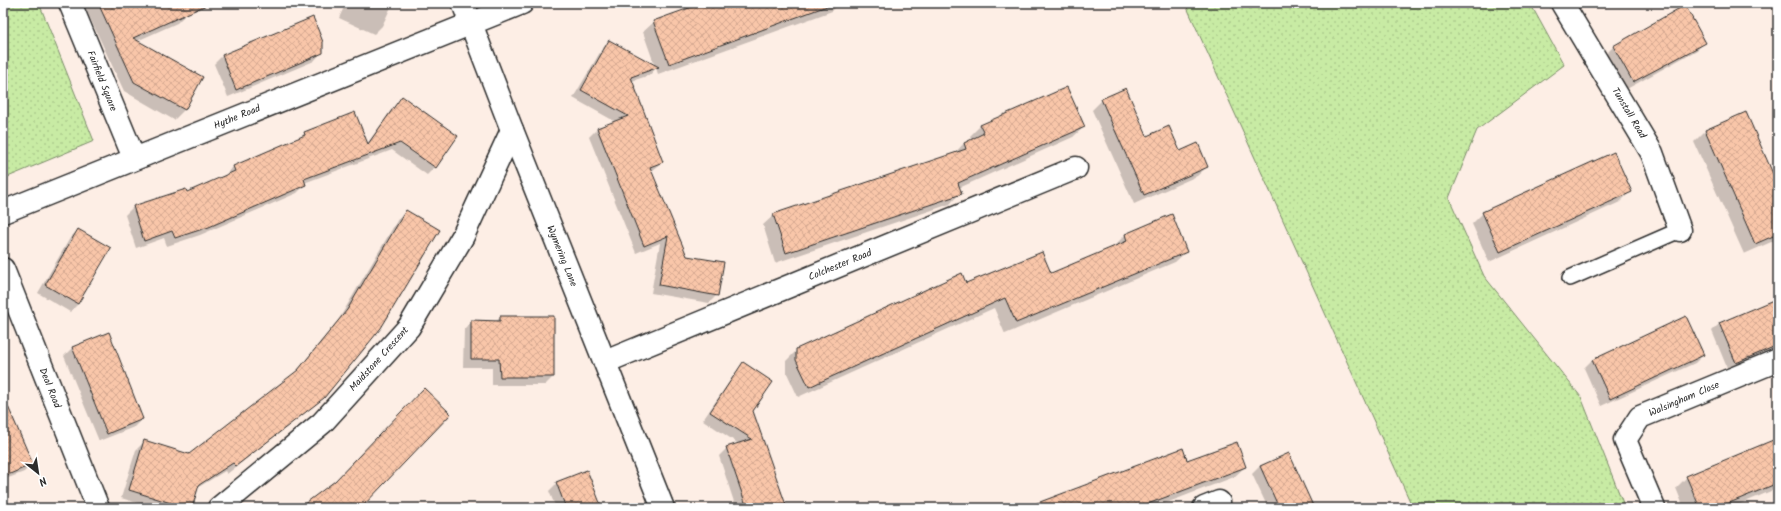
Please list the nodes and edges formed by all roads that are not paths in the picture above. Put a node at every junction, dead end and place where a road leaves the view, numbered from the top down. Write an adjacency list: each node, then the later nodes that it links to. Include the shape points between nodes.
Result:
1 (70, 3): 7 (street, Fairfield Square)
2 (463, 3): 5 (street, Wymering Lane)
3 (522, 3): 5 (street, Hythe Road)
4 (1563, 3): 10 (street, Tunstall Road, via 1652,153)
5 (472, 24): 6 (street, Wymering Lane); 7 (street, Hythe Road)
6 (512, 130): 14 (street, Wymering Lane); 16 (street, Maidstone Crescent, via 463,236 409,327 322,423)
7 (134, 158): 9 (street, Hythe Road)
8 (1076, 168): 14 (street, Colchester Road)
9 (3, 212)
10 (1680, 230): 12 (lane)
11 (3, 269): 15 (street, Deal Road)
12 (1570, 278)
13 (1778, 360): 18 (street, Walsingham Close, via 1640,417 1625,440)
14 (604, 362): 17 (street, Wymering Lane)
15 (98, 508)
16 (219, 508)
17 (663, 508)
18 (1654, 508)

